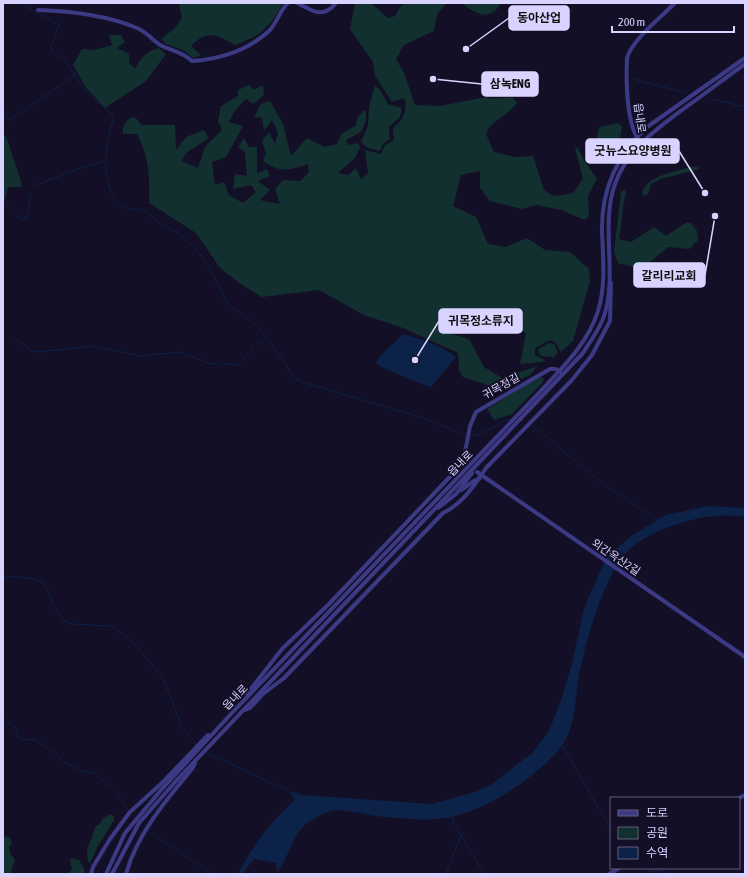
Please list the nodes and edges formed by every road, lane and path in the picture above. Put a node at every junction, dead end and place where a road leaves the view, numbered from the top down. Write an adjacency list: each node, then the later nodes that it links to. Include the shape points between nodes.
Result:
1 (288, 3): 5 (street, via 269,31 253,42 227,55 192,61 184,54 161,45 139,28 73,11)
2 (297, 3): 3 (street, via 310,11 320,13 329,11)
3 (336, 3)
4 (675, 3): 8 (street, 읍내로, via 628,54 630,120)
5 (38, 10)
6 (745, 58): 8 (street, via 657,119)
7 (745, 64): 9 (street, 읍내로)
8 (636, 138): 9 (street); 11 (street, 읍내로, via 619,162 605,199 603,272 596,319 578,349)
9 (640, 143): 10 (street, 읍내로, via 623,167 615,185 610,213)
10 (609, 264): 12 (street, 읍내로, via 609,291 604,317 583,353); 15 (street, via 612,290 610,321 592,355 572,380 486,468)
11 (558, 371): 12 (street); 20 (street, 읍내로); 20 (street, 귀목정길, via 550,369 476,412 469,432 466,461 436,489 329,604 282,649)
12 (562, 375): 13 (street, 읍내로)
13 (475, 467): 16 (street); 17 (street, 읍내로)
14 (477, 472): 15 (street, 외간옥산2길)
15 (481, 477): 16 (street); 18 (street, 외간옥산2길); 19 (street, via 463,499 443,513 297,665 250,708)
16 (456, 494): 17 (street)
17 (436, 509): 19 (street, 읍내로)
18 (745, 657)
19 (244, 710): 21 (street, 읍내로)
20 (224, 721): 22 (street, via 124,819 101,853); 23 (street, 읍내로, via 134,821 119,845)
21 (196, 760): 24 (street, 읍내로, via 139,823); 25 (street, via 192,770 141,837)
22 (93, 874)
23 (106, 874)
24 (112, 874)
25 (126, 874)

